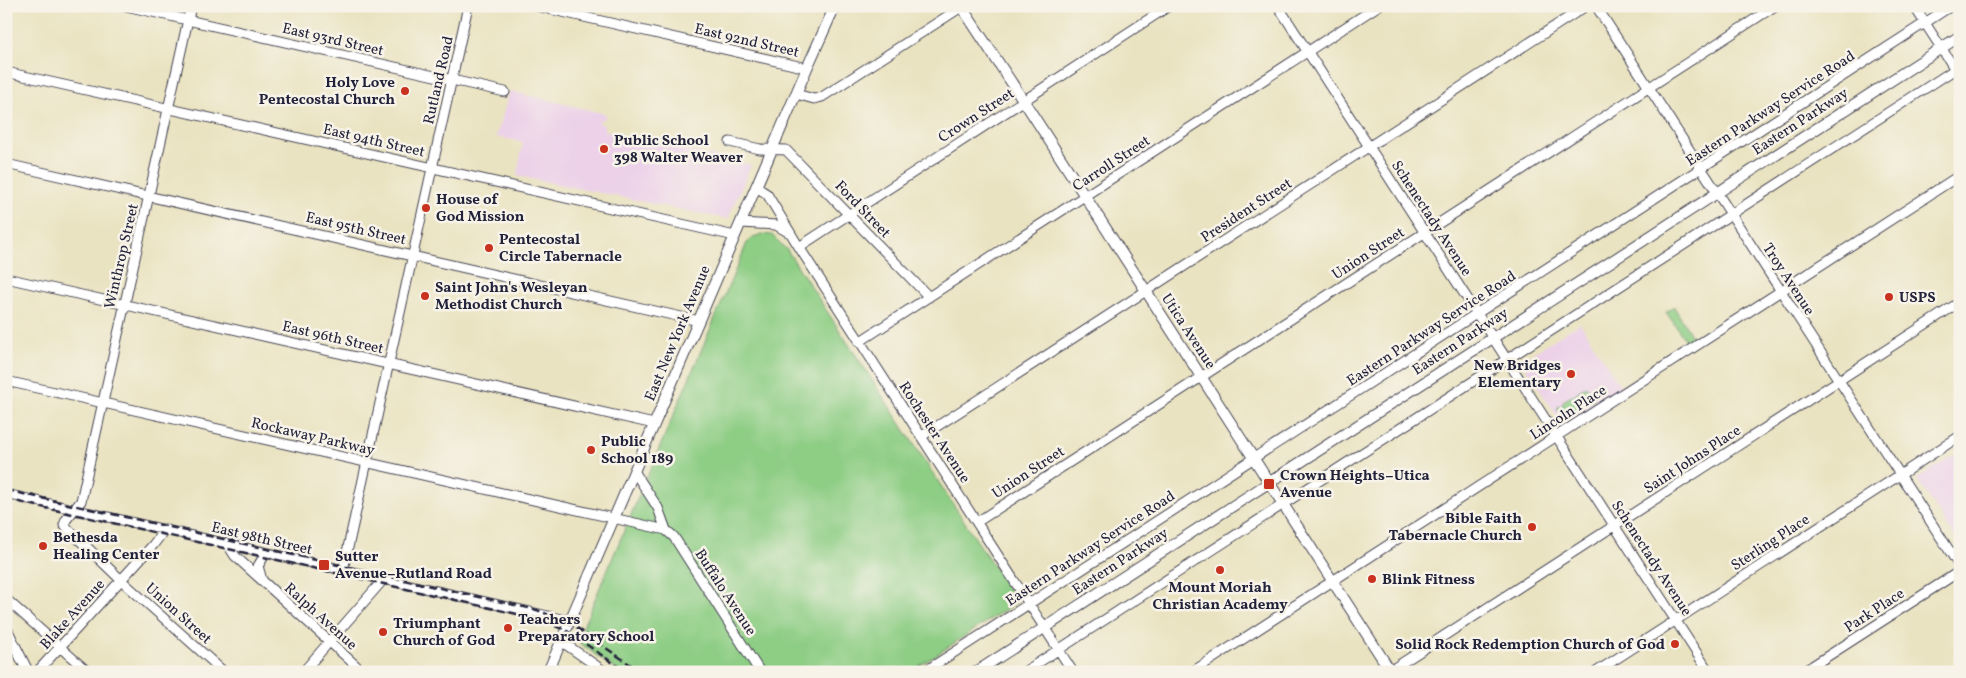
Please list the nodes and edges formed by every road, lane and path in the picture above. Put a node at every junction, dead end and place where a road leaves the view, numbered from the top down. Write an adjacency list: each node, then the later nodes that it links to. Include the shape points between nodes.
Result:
1 (126, 6): 15 (street, East 93rd Street)
2 (191, 6): 15 (street, Winthrop Street)
3 (468, 6): 23 (street, Rutland Road)
4 (536, 6): 20 (street, East 92nd Street)
5 (835, 6): 20 (main road, East New York Avenue)
6 (1169, 6): 27 (street, Crown Street)
7 (1278, 6): 19 (street, Schenectady Avenue)
8 (1378, 6): 19 (street, Carroll Street)
9 (1586, 6): 30 (street, President Street)
10 (1596, 6): 24 (street, Troy Avenue)
11 (1775, 6): 24 (street, Union Street)
12 (1914, 6): 16 (street)
13 (1951, 6): 16 (street, Eastern Parkway Service Road)
14 (962, 7): 26 (street, via 822,97 814,99); 27 (main road, Utica Avenue)
15 (188, 20): 23 (street, East 93rd Street); 28 (street, Winthrop Street)
16 (1925, 23): 18 (street); 34 (street, Eastern Parkway Service Road)
17 (1960, 36): 18 (main road, Eastern Parkway)
18 (1941, 48): 21 (street); 37 (main road, Eastern Parkway)
19 (1308, 52): 30 (street, Schenectady Avenue); 39 (street, Carroll Street)
20 (807, 68): 26 (main road, East New York Avenue)
21 (1958, 71): 41 (street)
22 (6, 72): 28 (street, East 94th Street)
23 (452, 80): 25 (street, East 93rd Street); 33 (street, Rutland Road)
24 (1649, 88): 34 (street, Troy Avenue); 44 (street, Union Street)
25 (505, 92)
26 (796, 94): 31 (main road, East New York Avenue)
27 (1024, 101): 39 (main road, Utica Avenue); 40 (street, Crown Street)
28 (169, 108): 33 (street, East 94th Street); 38 (street, Winthrop Street)
29 (730, 142): 31 (street)
30 (1369, 146): 44 (street, Schenectady Avenue); 49 (street, President Street)
31 (772, 150): 36 (main road, East New York Avenue); 40 (street, Ford Street, via 786,150)
32 (6, 164): 38 (street, East 95th Street)
33 (432, 167): 45 (street, East 94th Street); 47 (street, Rutland Road)
34 (1702, 169): 37 (street, Troy Avenue); 54 (street, Eastern Parkway Service Road)
35 (1960, 175): 50 (street, Lincoln Place)
36 (756, 187): 42 (main road, East New York Avenue); 43 (street, Rochester Avenue, via 767,194)
37 (1717, 193): 41 (street, Troy Avenue); 56 (main road, Eastern Parkway)
38 (149, 196): 47 (street, East 95th Street); 53 (street, Winthrop Street)
39 (1085, 196): 49 (main road, Utica Avenue); 51 (street, Carroll Street)
40 (849, 214): 46 (street, Crown Street); 51 (street, Ford Street)
41 (1730, 214): 50 (street, Troy Avenue); 58 (street)
42 (741, 223): 43 (street, via 776,225); 45 (main road, East New York Avenue)
43 (789, 232): 46 (street, Rochester Avenue)
44 (1425, 232): 54 (street, Schenectady Avenue); 60 (street, Union Street)
45 (735, 236): 55 (main road, East New York Avenue)
46 (798, 248): 57 (street, Rochester Avenue)
47 (412, 255): 55 (street, East 95th Street); 59 (street, Rutland Road)
48 (6, 278): 53 (street, East 96th Street)
49 (1145, 291): 60 (main road, Utica Avenue); 65 (street, President Street)
50 (1780, 291): 62 (street, Troy Avenue); 66 (street, Lincoln Place)
51 (929, 297): 57 (street, Carroll Street)
52 (1960, 302): 62 (street, Saint Johns Place)
53 (124, 304): 59 (street, East 96th Street); 63 (street, Winthrop Street)
54 (1478, 314): 56 (street, Schenectady Avenue); 68 (street, Eastern Parkway Service Road)
55 (699, 321): 64 (main road, East New York Avenue)
56 (1493, 338): 58 (street, Schenectady Avenue); 72 (main road, Eastern Parkway)
57 (859, 342): 65 (street, Rochester Avenue)
58 (1506, 359): 66 (street, Schenectady Avenue); 74 (street)
59 (388, 363): 64 (street, East 96th Street); 69 (street, Rutland Road)
60 (1201, 377): 68 (main road, Utica Avenue); 77 (street, Union Street)
61 (6, 381): 63 (street, Rockaway Parkway)
62 (1838, 381): 71 (street, Troy Avenue); 78 (street, Saint Johns Place)
63 (102, 402): 69 (street, Rockaway Parkway); 75 (street, Winthrop Street, via 81,501)
64 (654, 424): 70 (main road, East New York Avenue)
65 (922, 436): 77 (street, Rochester Avenue)
66 (1556, 436): 78 (street, Schenectady Avenue); 89 (street, Lincoln Place)
67 (1960, 436): 71 (street, Sterling Place)
68 (1254, 458): 72 (main road, Utica Avenue); 91 (street, Eastern Parkway Service Road)
69 (366, 462): 76 (street, Rockaway Parkway); 84 (street, Rutland Road)
70 (634, 471): 76 (main road, East New York Avenue); 80 (street, Buffalo Avenue, via 658,508)
71 (1899, 475): 83 (street, Troy Avenue); 92 (street, Sterling Place)
72 (1269, 482): 74 (main road, Utica Avenue); 95 (main road, Eastern Parkway)
73 (6, 494): 75 (street, East 98th Street)
74 (1283, 503): 89 (main road, Utica Avenue); 99 (street)
75 (74, 510): 79 (street, East 98th Street); 86 (street, Union Street, via 64,526)
76 (614, 517): 80 (street); 93 (main road, East New York Avenue)
77 (976, 522): 91 (street, Rochester Avenue)
78 (1614, 525): 92 (street, Schenectady Avenue); 100 (street, Saint Johns Place)
79 (165, 529): 81 (street, East 98th Street); 86 (street, Blake Avenue)
80 (666, 530): 109 (street, Buffalo Avenue, via 674,537)
81 (228, 545): 82 (street, East 98th Street); 87 (street, Ralph Avenue, via 235,556)
82 (266, 553): 84 (street, East 98th Street); 87 (street, via 258,566)
83 (1960, 567)
84 (343, 570): 88 (street, East 98th Street)
85 (1960, 571): 117 (street, Park Place)
86 (121, 580): 98 (street, Blake Avenue); 104 (street, Union Street)
87 (262, 580): 97 (street, Ralph Avenue)
88 (383, 580): 93 (street, East 98th Street); 97 (street)
89 (1332, 580): 100 (main road, Utica Avenue); 114 (street, Lincoln Place)
90 (6, 598): 98 (street)
91 (1029, 604): 95 (street, Rochester Avenue); 110 (street, Eastern Parkway Service Road)
92 (1676, 620): 115 (street, Sterling Place); 116 (street, Schenectady Avenue)
93 (570, 621): 96 (main road, East New York Avenue)
94 (6, 628): 101 (main road)
95 (1045, 628): 99 (street, Rochester Avenue); 111 (main road, Eastern Parkway)
96 (561, 641): 107 (main road, East New York Avenue); 108 (street)
97 (330, 642): 105 (street); 106 (street, Ralph Avenue)
98 (60, 646): 102 (street, Blake Avenue); 103 (street)
99 (1059, 649): 112 (street); 113 (street, Rochester Avenue)
100 (1390, 671)
101 (28, 672)
102 (37, 672)
103 (88, 672)
104 (224, 672)
105 (303, 672)
106 (363, 672)
107 (548, 672)
108 (605, 672)
109 (760, 672)
110 (924, 672)
111 (976, 672)
112 (1024, 672)
113 (1073, 672)
114 (1192, 672)
115 (1596, 672)
116 (1709, 672)
117 (1803, 672)

